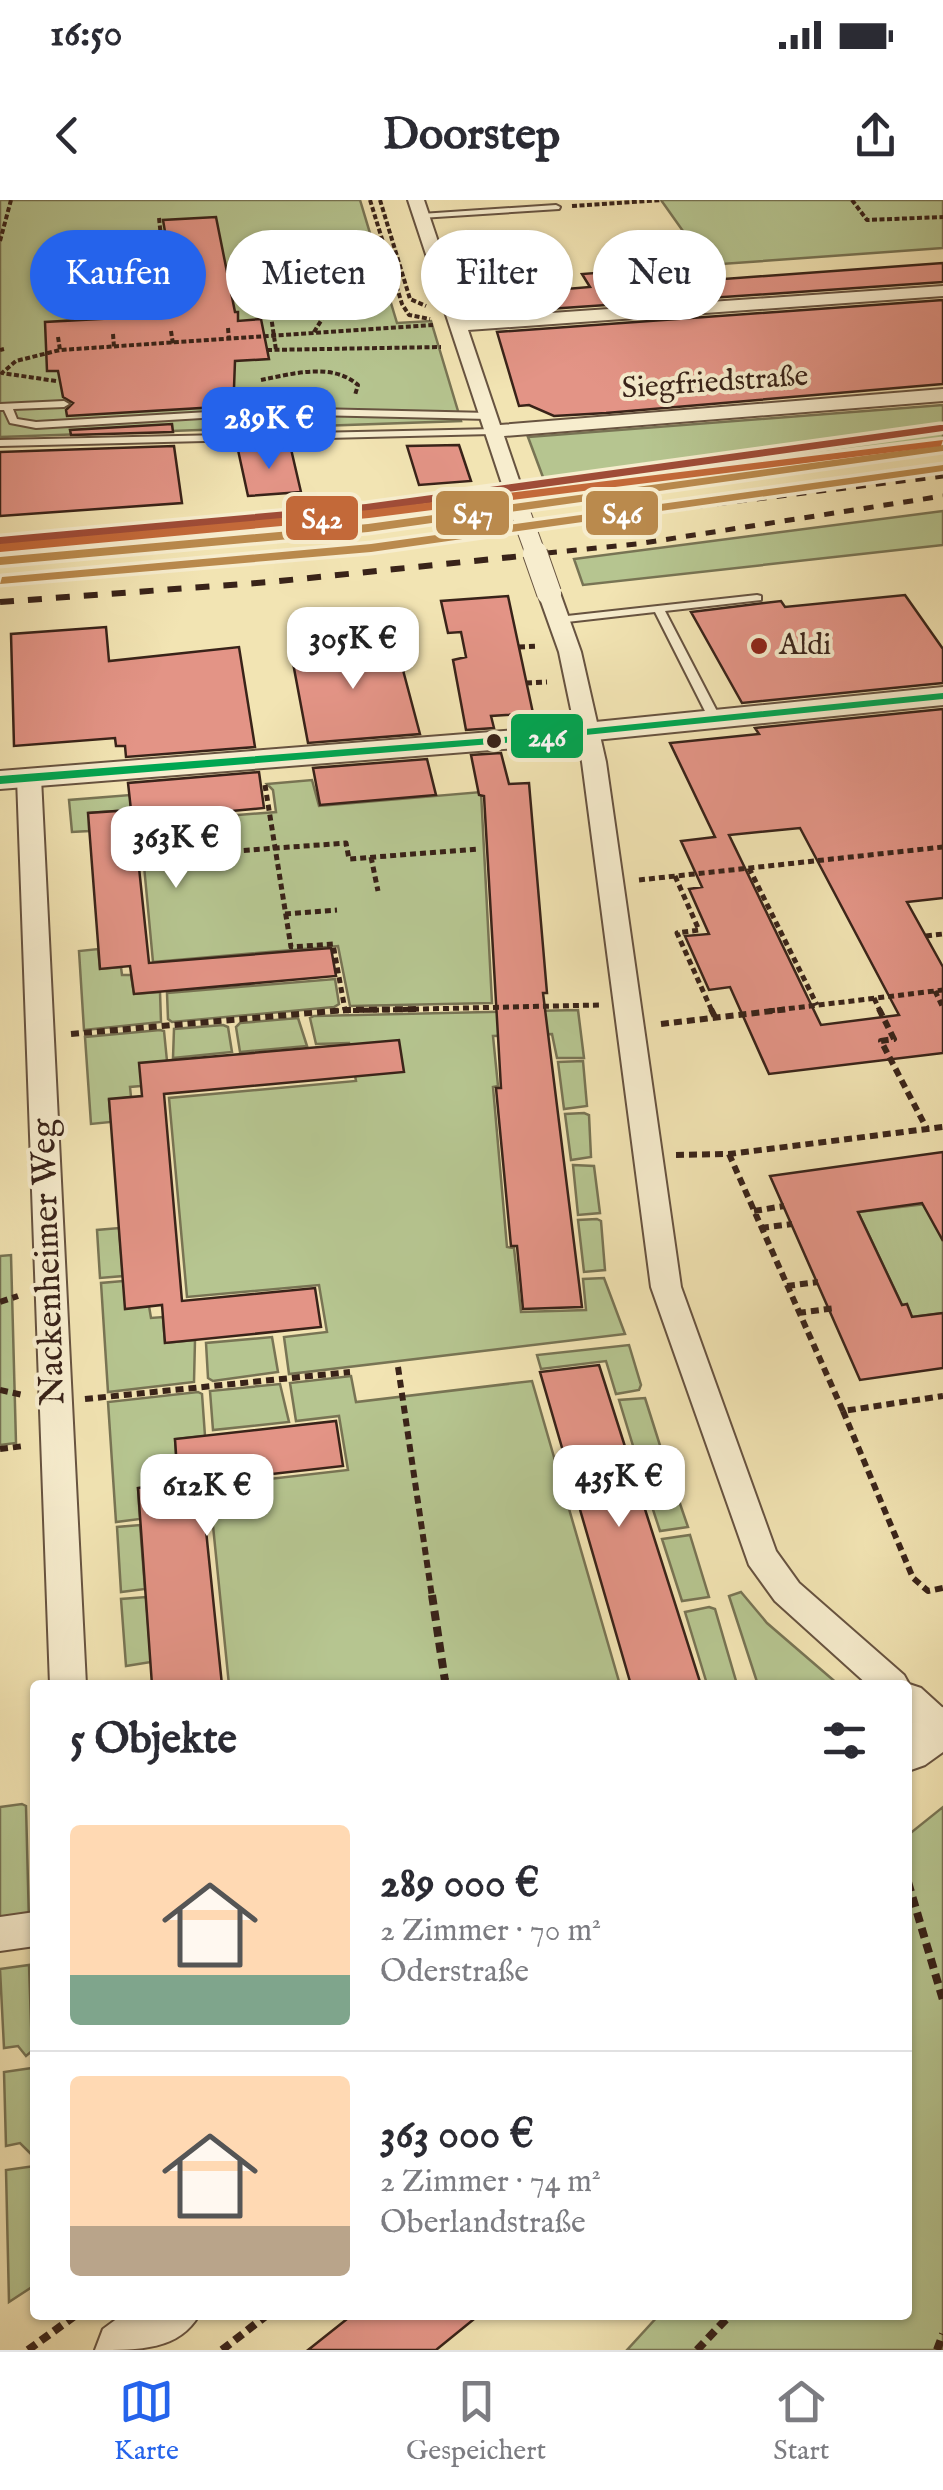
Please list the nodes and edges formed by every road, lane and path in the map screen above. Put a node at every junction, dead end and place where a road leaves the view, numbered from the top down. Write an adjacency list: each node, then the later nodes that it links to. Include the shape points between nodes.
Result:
1 (11, 200): 11 (path)
2 (370, 200): 15 (path, via 409,315)
3 (380, 200): 15 (path, via 410,299)
4 (662, 200): 7 (path)
5 (852, 200): 8 (path, via 867,220)
6 (419, 208): 7 (lane); 15 (street)
7 (556, 208)
8 (943, 217)
9 (159, 218): 10 (path)
10 (159, 230)
11 (0, 241)
12 (943, 291): 15 (street)
13 (272, 320): 21 (path)
14 (322, 320): 19 (path)
15 (448, 321): 19 (path); 35 (street)
16 (228, 328): 22 (path)
17 (171, 331): 23 (path)
18 (113, 334): 24 (path)
19 (313, 334): 21 (path)
20 (58, 336): 26 (path)
21 (275, 337): 22 (path); 28 (path)
22 (229, 340): 23 (path)
23 (173, 344): 24 (path)
24 (114, 347): 26 (path)
25 (447, 347): 28 (path)
26 (60, 350): 29 (path, via 16,361 2,373)
27 (268, 350): 28 (path)
28 (276, 350)
29 (56, 381)
30 (234, 395): 34 (lane, via 258,400)
31 (943, 396): 35 (street, Siegfriedstraße)
32 (64, 404): 33 (lane)
33 (4, 407): 34 (lane, via 13,421 36,425)
34 (268, 412): 35 (lane)
35 (491, 423): 36 (lane); 39 (street, bridge)
36 (0, 443)
37 (757, 598): 38 (lane)
38 (658, 608): 39 (lane); 45 (lane)
39 (558, 620): 46 (street)
40 (519, 646): 41 (path)
41 (539, 646)
42 (547, 682): 43 (path)
43 (526, 683)
44 (943, 696): 45 (street)
45 (715, 720): 46 (street)
46 (586, 732): 48 (street); 56 (street)
47 (264, 778): 50 (path)
48 (14, 779): 88 (street, Nackenheimer Weg)
49 (943, 846): 54 (path)
50 (275, 848): 52 (path); 53 (path, via 346,842 349,859); 59 (path)
51 (479, 849): 53 (path)
52 (154, 857)
53 (371, 858): 57 (path)
54 (749, 868): 55 (path); 65 (path)
55 (675, 876): 56 (path); 68 (path, via 699,930 677,933)
56 (608, 884): 69 (street)
57 (378, 891)
58 (337, 910): 59 (path)
59 (286, 914): 67 (path, via 291,948 333,944)
60 (926, 936): 61 (path)
61 (942, 937)
62 (939, 991): 63 (path); 66 (path)
63 (874, 998): 65 (path); 72 (path, via 894,1039 881,1041)
64 (600, 1005): 67 (path)
65 (816, 1005): 68 (path)
66 (943, 1008)
67 (345, 1010): 70 (path)
68 (715, 1017): 69 (path)
69 (628, 1024): 74 (street)
70 (72, 1034)
71 (943, 1127): 72 (path)
72 (927, 1129): 73 (path)
73 (729, 1154): 74 (path); 76 (path)
74 (645, 1155): 95 (street, via 666,1287 762,1556 787,1592)
75 (784, 1206): 76 (path)
76 (754, 1211): 78 (path)
77 (792, 1224): 78 (path)
78 (761, 1228): 80 (path)
79 (818, 1282): 80 (path)
80 (786, 1286): 84 (path)
81 (26, 1293): 82 (path)
82 (0, 1302)
83 (835, 1308): 84 (path)
84 (798, 1313): 89 (path)
85 (398, 1367): 94 (path)
86 (350, 1372): 88 (path)
87 (943, 1396): 89 (path)
88 (55, 1400): 93 (street, Nackenheimer Weg)
89 (843, 1411): 92 (path, via 913,1578 928,1591)
90 (31, 1446): 91 (path)
91 (0, 1449)
92 (943, 1588)
93 (68, 1680)
94 (443, 1680)
95 (886, 1680)
96 (912, 1891): 99 (path)
97 (30, 1930): 98 (street)
98 (0, 1934)
99 (943, 2000)
100 (69, 2320): 104 (path)
101 (261, 2320): 105 (path)
102 (725, 2320): 106 (path)
103 (943, 2334): 107 (path)
104 (28, 2350)
105 (222, 2350)
106 (697, 2350)
107 (936, 2350)

